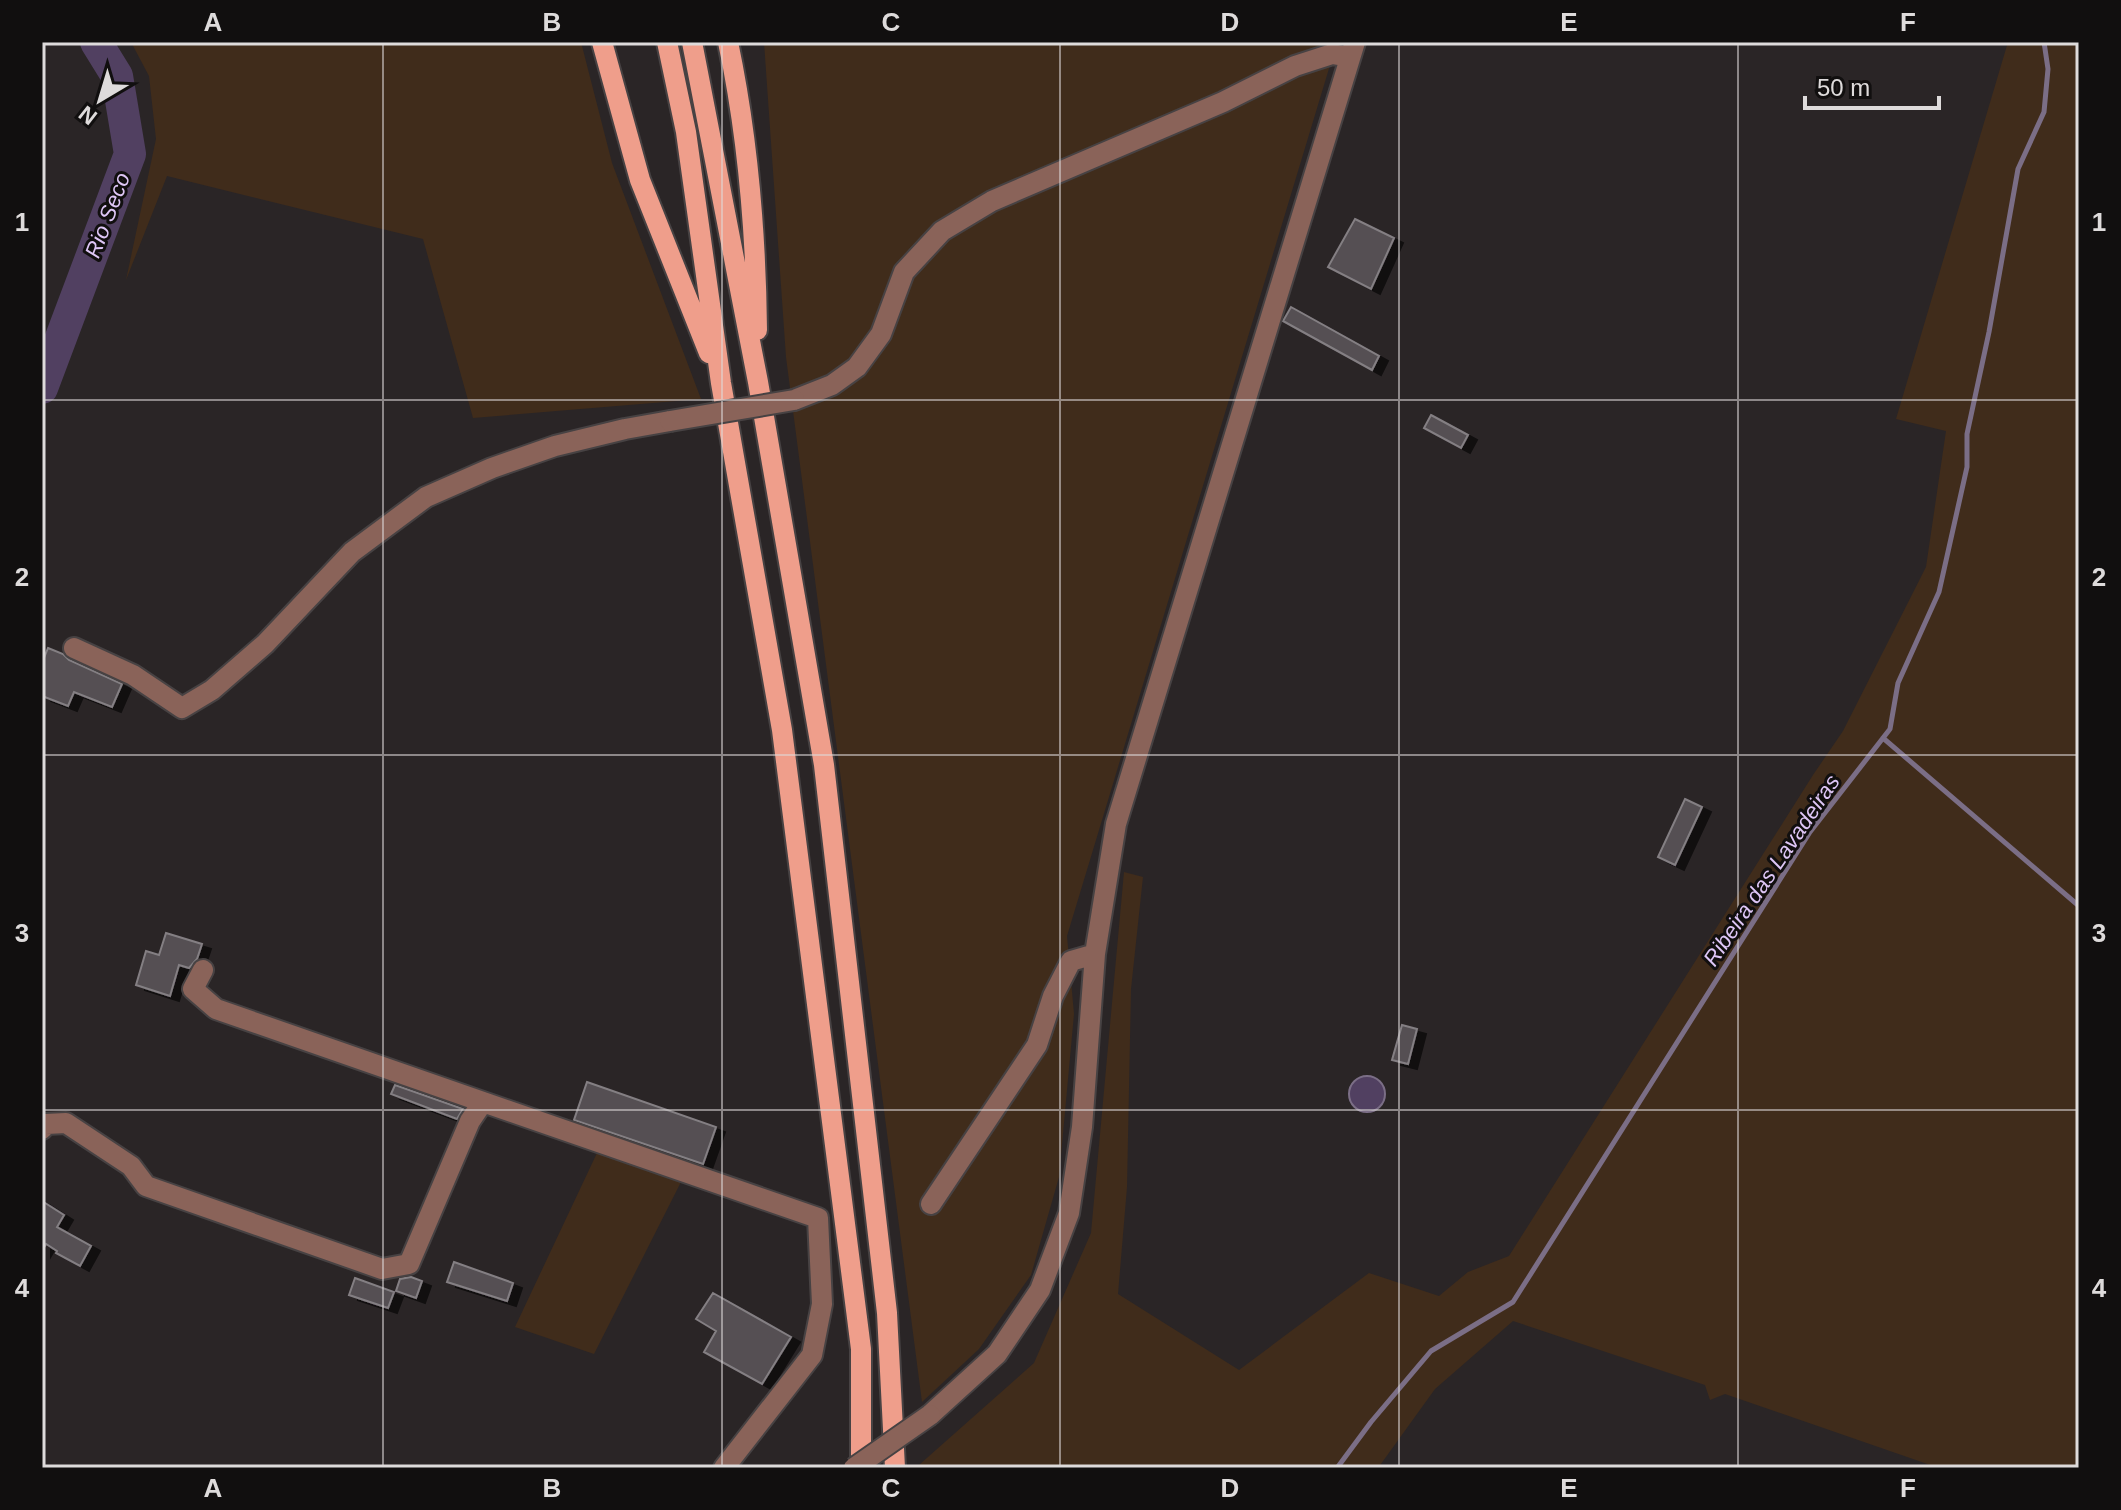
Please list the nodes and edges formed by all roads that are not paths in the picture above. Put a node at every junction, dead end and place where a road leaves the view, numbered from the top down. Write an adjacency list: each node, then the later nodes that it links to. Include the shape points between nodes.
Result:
1 (602, 42): 7 (main road, via 640,180)
2 (667, 42): 7 (main road, via 686,132)
3 (692, 42): 6 (main road)
4 (728, 42): 6 (main road, via 753,210)
5 (1353, 50): 8 (street, bridge, via 1295,66 992,201 942,231 904,272 881,334 857,367 832,385 794,400 555,446 426,497 352,552 265,644 212,690 182,708 133,675); 9 (street, via 1116,824)
6 (758, 382): 17 (main road, via 824,765 887,1313)
7 (721, 383): 16 (main road, via 782,730 861,1349)
8 (74, 648)
9 (1095, 954): 13 (street, via 1071,961 1037,1045); 15 (street, bridge, via 1082,1127 1069,1213 1040,1290 997,1354 930,1415)
10 (203, 970): 11 (street, via 193,989 216,1009)
11 (483, 1102): 12 (street, via 409,1264 382,1269 146,1186 131,1166 66,1123); 14 (street, via 818,1218 822,1304 812,1355)
12 (42, 1129)
13 (931, 1204)
14 (724, 1468)
15 (854, 1468)
16 (861, 1468)
17 (895, 1468)

